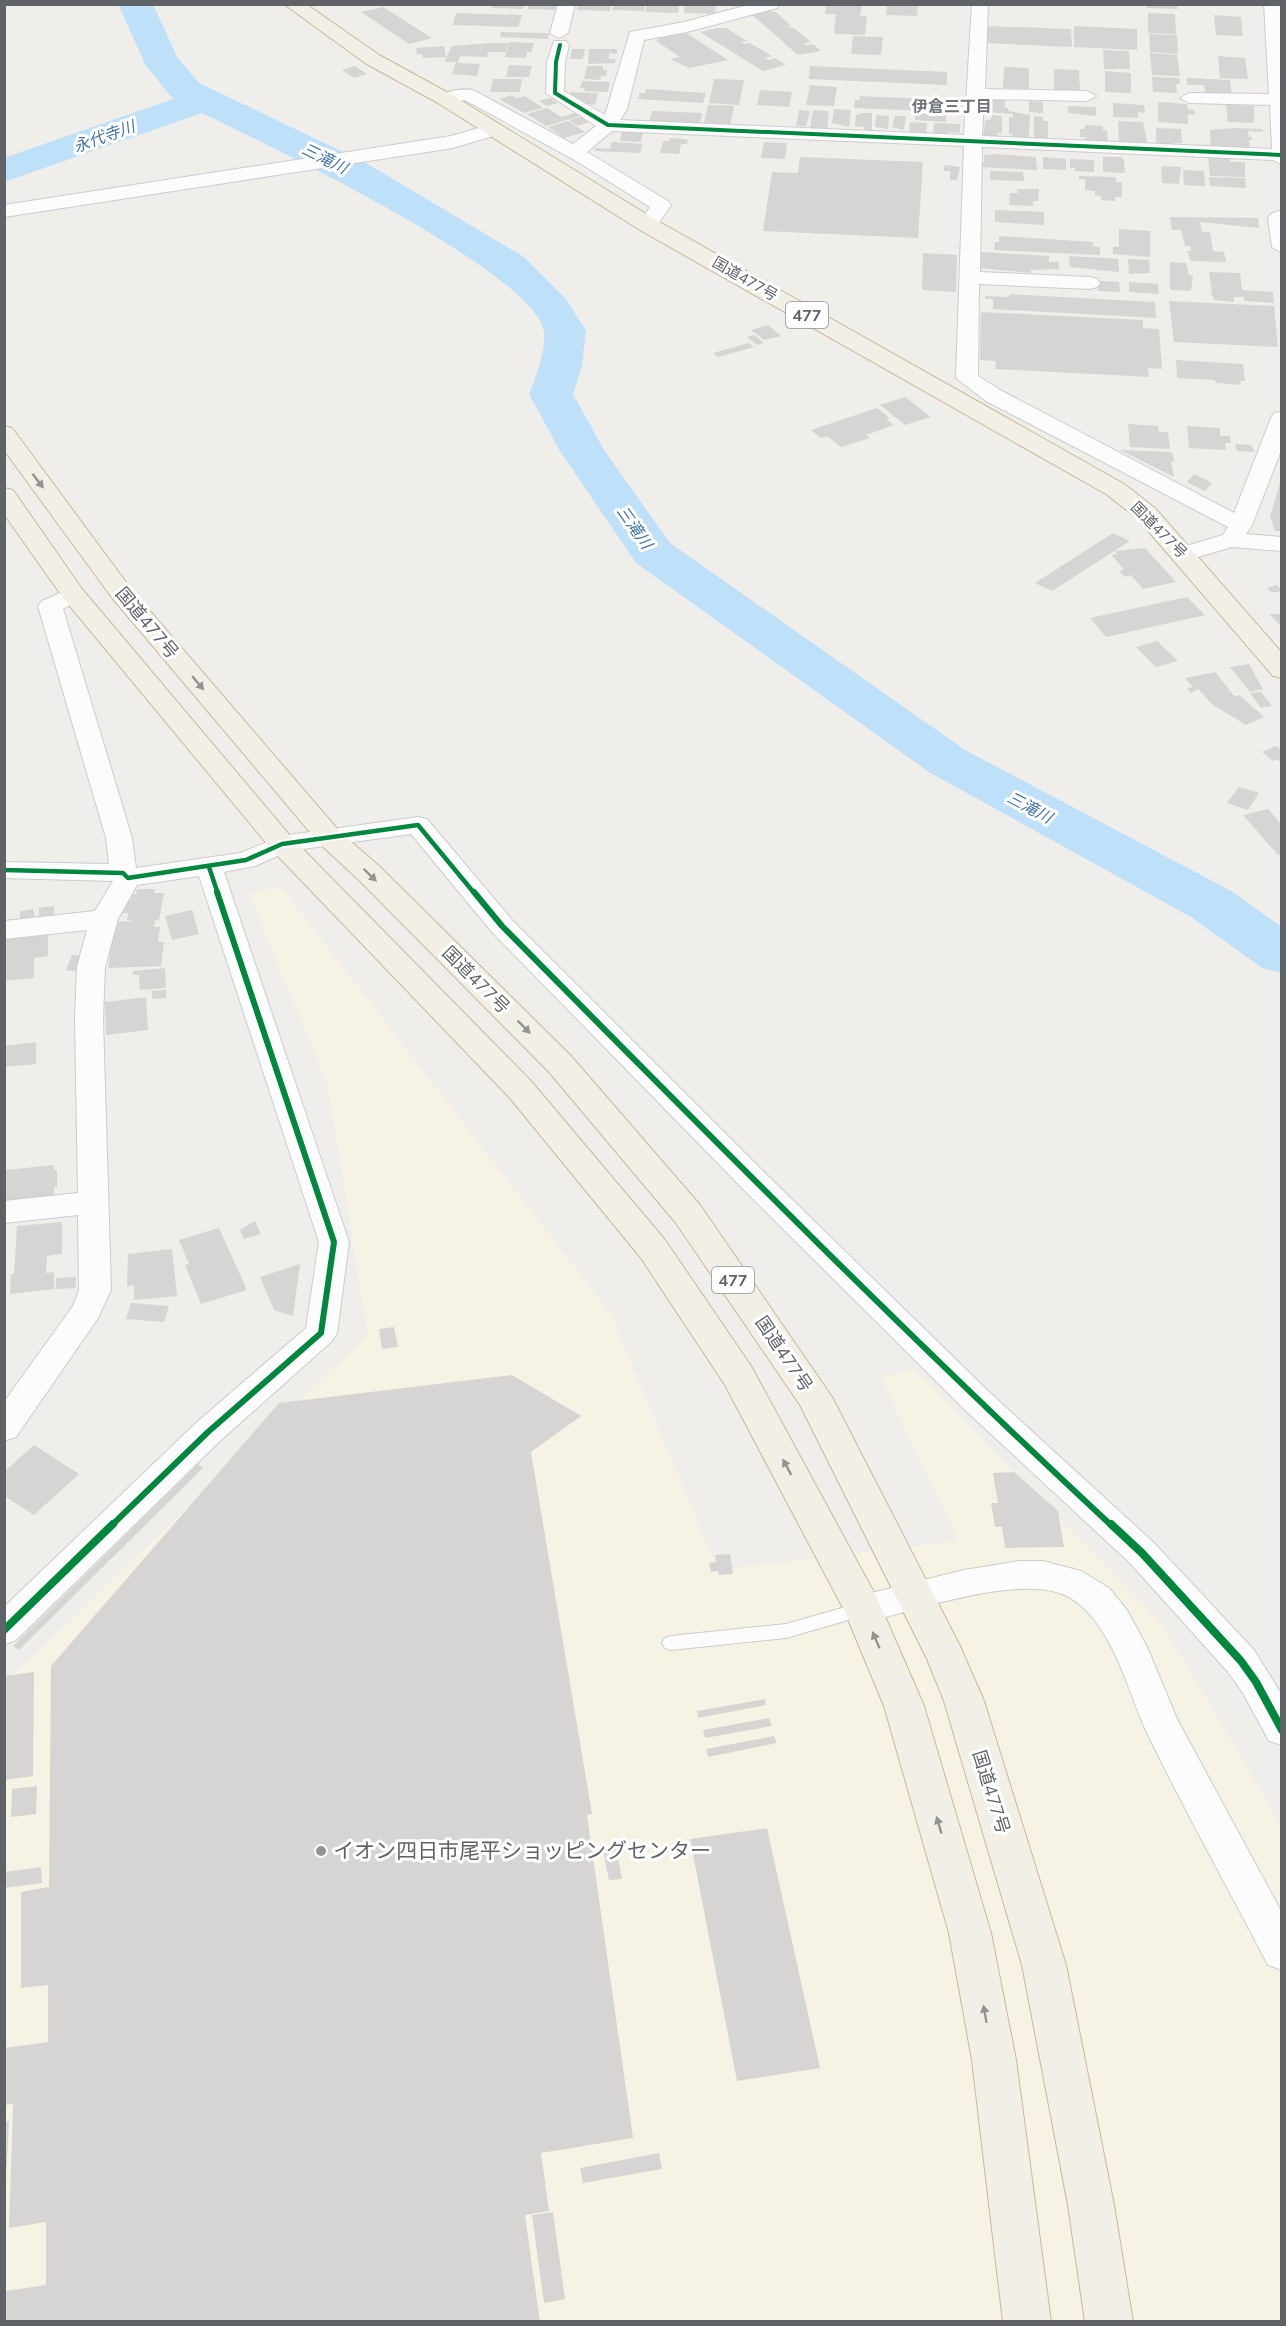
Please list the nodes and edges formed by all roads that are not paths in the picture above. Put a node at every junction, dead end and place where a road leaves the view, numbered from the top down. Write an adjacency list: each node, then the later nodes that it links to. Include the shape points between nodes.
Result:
1 (293, 4): 9 (highway, 国道477号 / 477, via 372,59)
2 (567, 4): 11 (street, via 556,62 555,93)
3 (771, 4): 11 (street, via 663,33 636,36 618,109)
4 (980, 4): 6 (street)
5 (1272, 4): 10 (street)
6 (976, 94): 7 (street); 13 (street)
7 (1087, 96)
8 (1189, 98): 10 (street)
9 (445, 99): 12 (highway, 国道477号 / 477); 14 (street, via 467,94)
10 (1277, 100): 15 (street)
11 (608, 125): 13 (street); 14 (street)
12 (493, 130): 17 (street, via 453,142); 19 (highway, 国道477号 / 477)
13 (973, 141): 15 (street); 21 (street)
14 (575, 152): 19 (street, via 661,205)
15 (1281, 155): 16 (street)
16 (1281, 160)
17 (4, 211)
18 (1281, 216): 20 (street)
19 (648, 225): 28 (highway, 国道477号 / 477, via 1115,489 1146,513)
20 (1281, 247)
21 (969, 278): 22 (street); 26 (street, via 968,378)
22 (1090, 283)
23 (1281, 418): 26 (street)
24 (4, 433): 31 (highway, 国道477号 / 477, one-way to 31, via 122,594)
25 (4, 495): 29 (highway, 477)
26 (1236, 532): 27 (street); 28 (street)
27 (1281, 544)
28 (1184, 554): 30 (highway, 国道477号 / 477)
29 (73, 594): 32 (highway, 477); 35 (street, via 50,606 119,838)
30 (1281, 670)
31 (330, 838): 32 (street); 41 (highway, 国道477号 / 477, one-way to 41, via 560,1064 688,1214 814,1397); 45 (street, via 418,825 502,926 758,1185 976,1400 1142,1553 1241,1661)
32 (282, 844): 33 (street, via 246,860); 42 (highway, 477, one-way to 32, via 738,1376 653,1249 520,1089)
33 (209, 867): 35 (street); 43 (street, via 334,1242 321,1333 207,1432)
34 (4, 870): 35 (street)
35 (126, 876): 36 (street)
36 (104, 919): 37 (street); 38 (street, via 91,967)
37 (4, 930)
38 (92, 1202): 39 (street); 40 (street, via 95,1290 87,1310)
39 (4, 1212)
40 (4, 1428)
41 (915, 1597): 42 (street); 46 (street, via 1015,1575 1041,1574 1086,1590 1104,1607 1122,1635 1161,1724); 48 (highway, 国道477号 / 477, via 964,1701 1044,1965 1091,2205)
42 (863, 1609): 44 (lane, via 786,1631); 47 (highway, 477, one-way to 42, via 994,2061 970,1933 904,1706)
43 (4, 1630)
44 (671, 1642)
45 (1281, 1730)
46 (1281, 1952)
47 (1015, 2311)
48 (1109, 2322)

